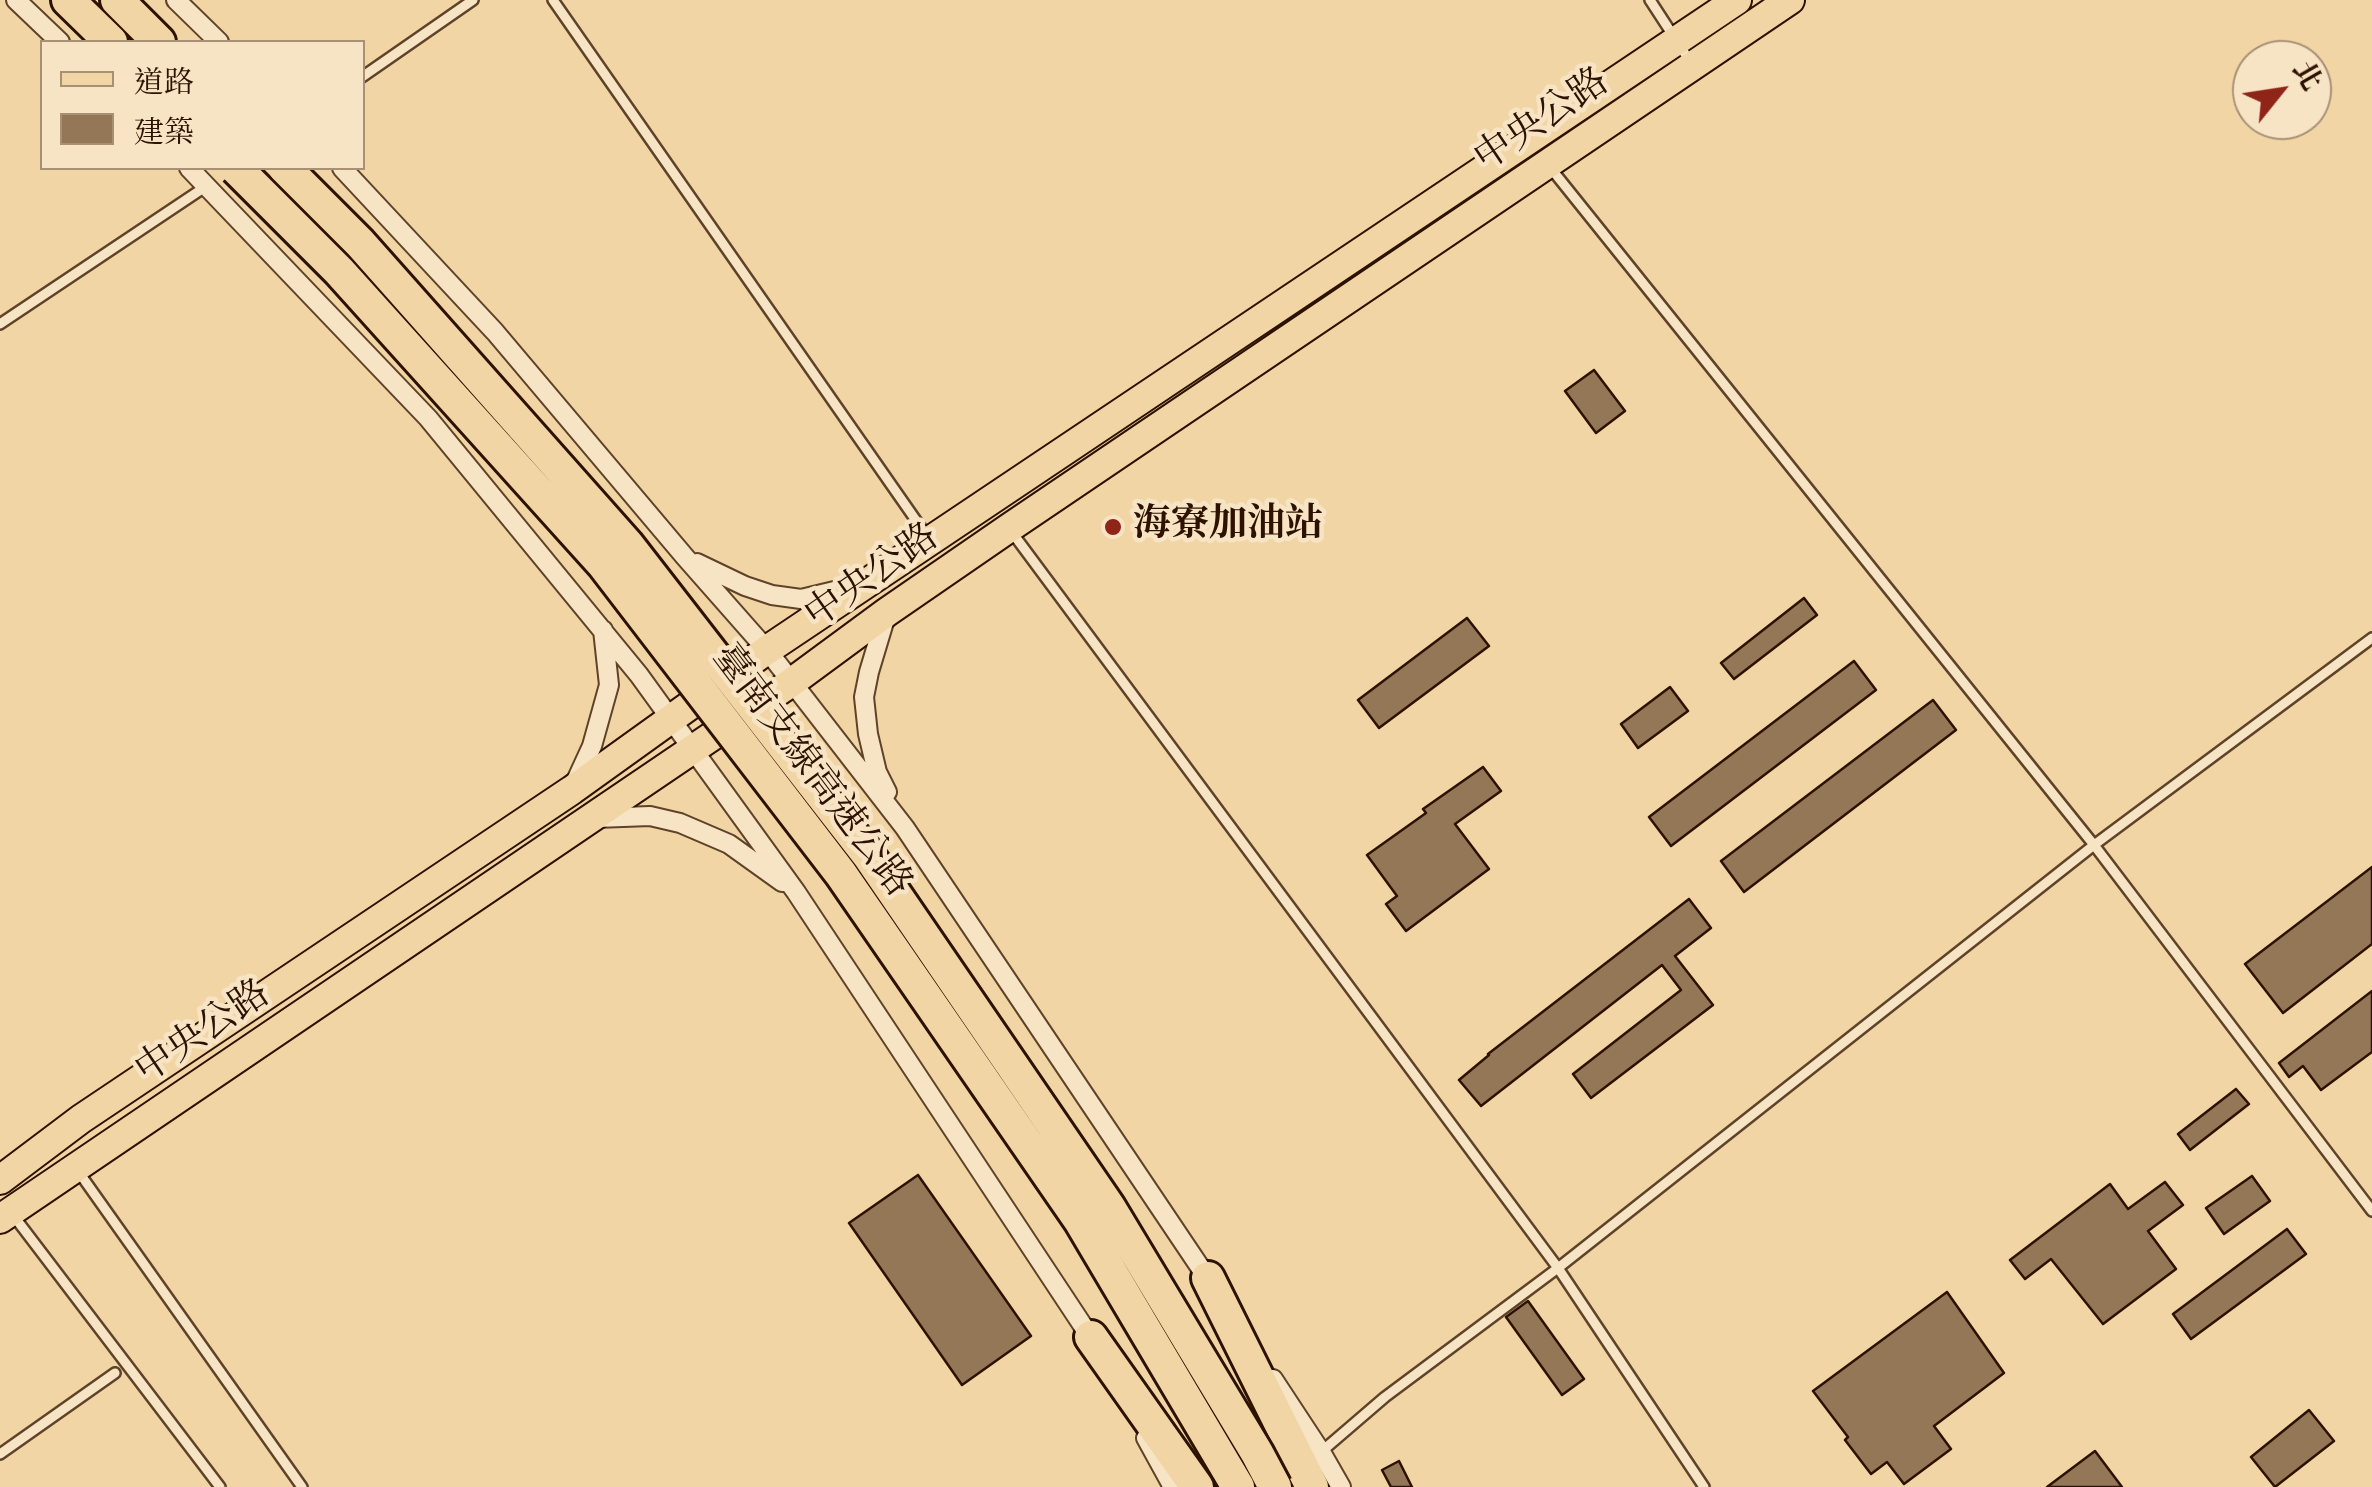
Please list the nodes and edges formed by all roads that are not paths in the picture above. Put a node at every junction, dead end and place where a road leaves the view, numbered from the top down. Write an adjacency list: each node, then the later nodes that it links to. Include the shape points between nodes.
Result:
1 (16, 0): 10 (street)
2 (68, 0): 11 (highway)
3 (116, 0): 12 (highway)
4 (176, 0): 13 (street)
5 (473, 0): 16 (lane)
6 (553, 0): 25 (lane)
7 (1650, 0): 14 (lane)
8 (1737, 0): 14 (main road, 中央公路)
9 (1790, 0): 15 (main road, 中央公路)
10 (58, 40)
11 (109, 40)
12 (157, 40)
13 (217, 40)
14 (1677, 40): 15 (lane); 25 (main road, 中央公路)
15 (1693, 65): 17 (main road, 中央公路)
16 (365, 75)
17 (1547, 164): 24 (main road, 中央公路); 38 (lane)
18 (191, 170): 22 (street)
19 (238, 170): 54 (highway, 臺南支線高速公路, bridge, via 340,271 603,564 829,859 1080,1222)
20 (287, 170): 55 (highway, 臺南支線高速公路, bridge, via 360,243 626,544 870,856 1108,1208)
21 (344, 170): 26 (street, via 495,332)
22 (207, 186): 23 (lane); 29 (street, via 428,418)
23 (0, 324)
24 (1009, 528): 28 (main road, 中央公路); 44 (lane)
25 (930, 540): 27 (main road, 中央公路)
26 (685, 557): 27 (street, via 746,586 801,599); 31 (street)
27 (867, 582): 31 (main road, 中央公路)
28 (887, 612): 32 (main road, 中央公路); 37 (street, via 864,697 877,772)
29 (603, 630): 33 (street); 35 (street, via 609,685)
30 (2372, 638): 38 (lane)
31 (767, 650): 32 (street); 33 (main road, 中央公路)
32 (792, 682): 34 (main road, 中央公路); 37 (street)
33 (671, 718): 34 (street); 35 (main road, 中央公路)
34 (693, 750): 36 (main road, 中央公路); 39 (street)
35 (572, 790): 41 (main road, 中央公路)
36 (590, 818): 39 (street, via 650,816 680,824 729,844); 40 (main road, 中央公路)
37 (905, 828): 45 (street)
38 (2094, 845): 42 (lane); 44 (lane)
39 (796, 892): 46 (street)
40 (76, 1167): 43 (main road, 中央公路); 51 (lane)
41 (0, 1180)
42 (2372, 1211)
43 (5, 1215): 50 (lane)
44 (1558, 1268): 48 (lane); 58 (lane)
45 (1208, 1278): 48 (street); 56 (highway)
46 (1091, 1337): 52 (street); 53 (highway)
47 (115, 1373): 49 (lane)
48 (1321, 1452): 57 (street)
49 (0, 1454)
50 (220, 1487)
51 (302, 1487)
52 (1173, 1487)
53 (1198, 1487)
54 (1238, 1487)
55 (1275, 1487)
56 (1312, 1487)
57 (1341, 1487)
58 (1704, 1487)

